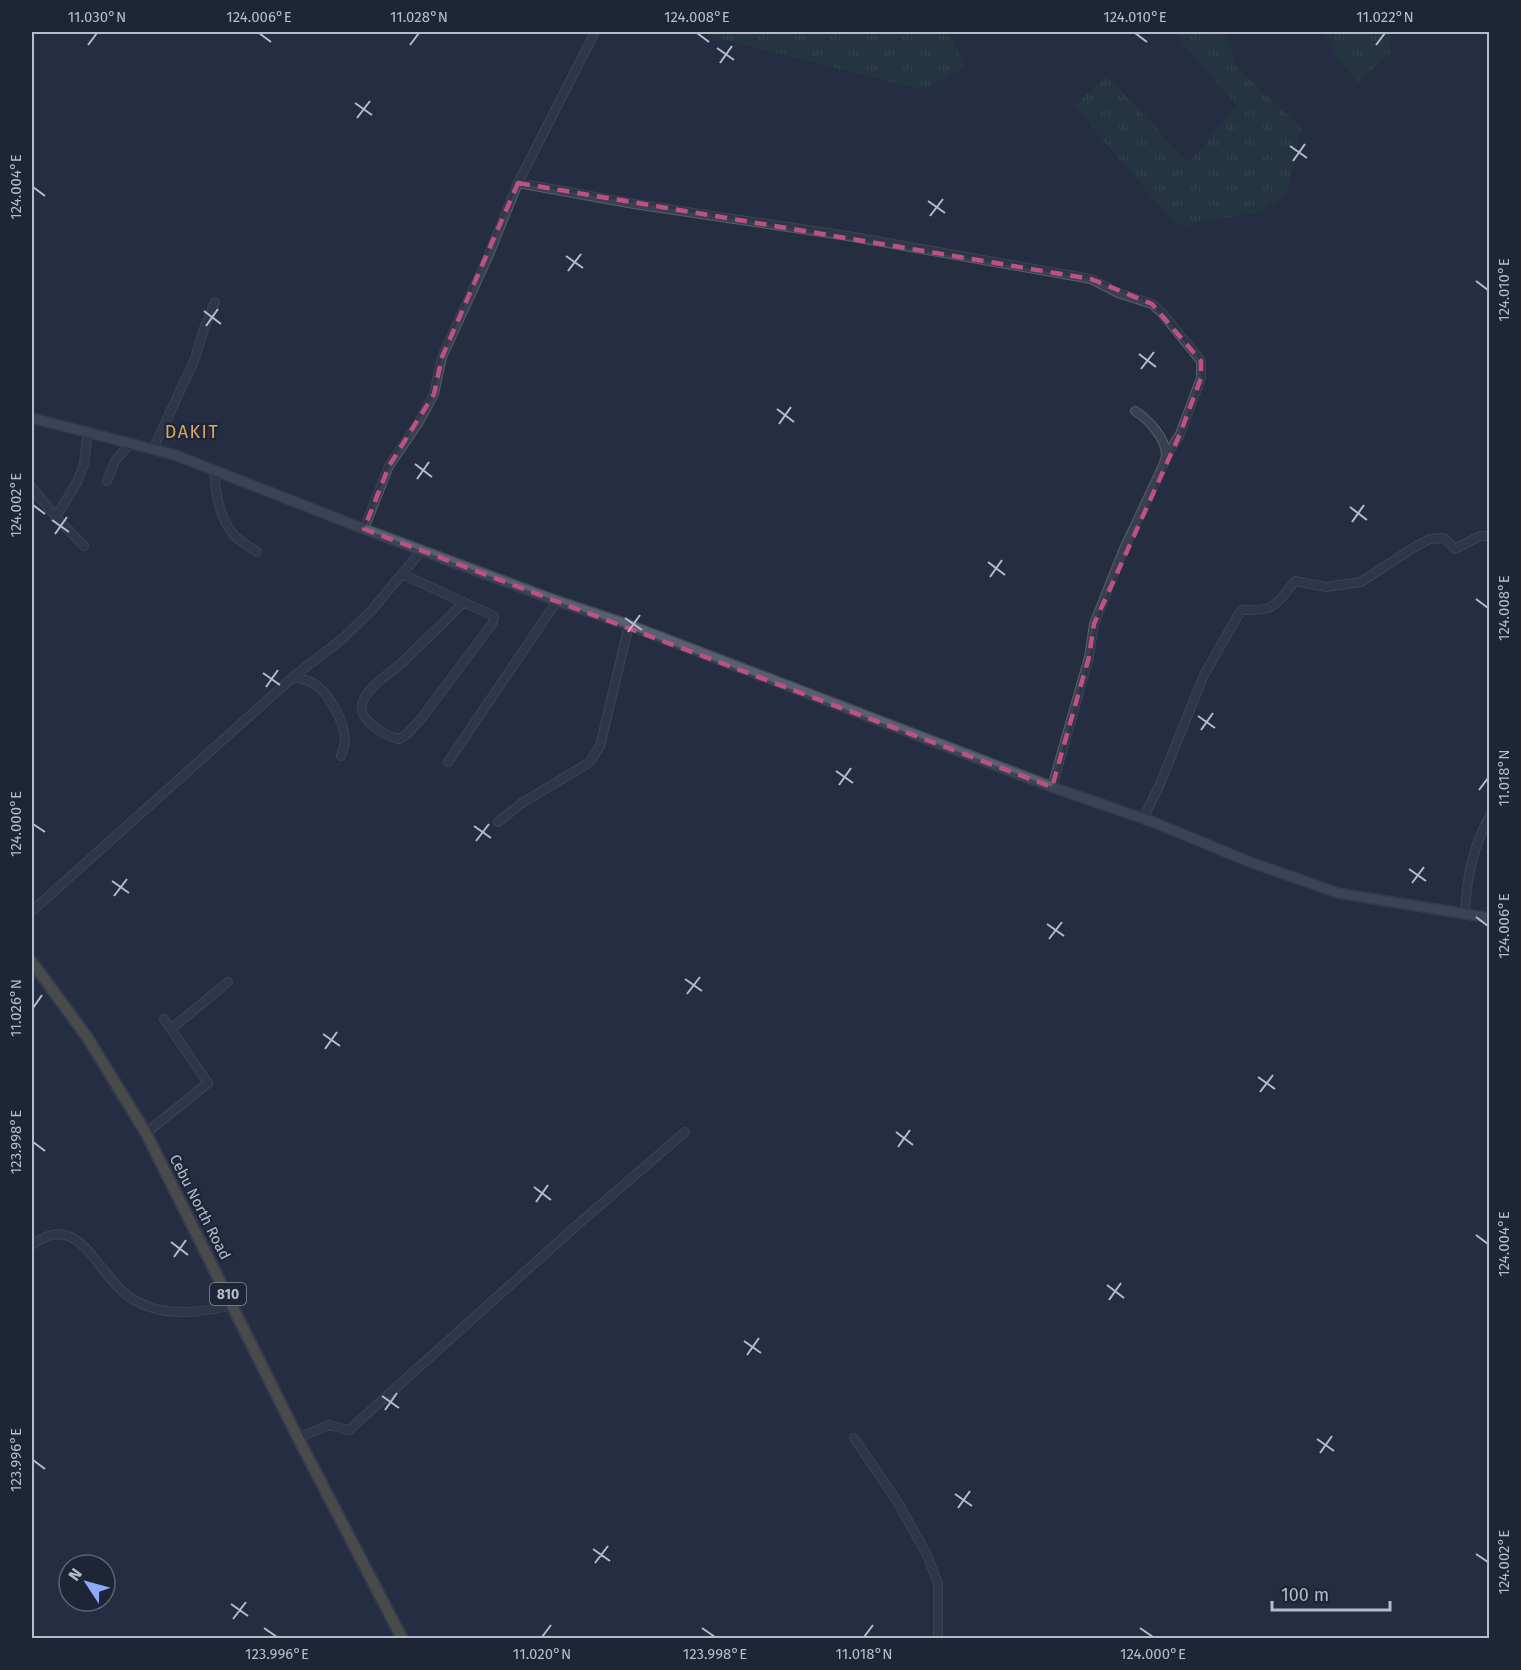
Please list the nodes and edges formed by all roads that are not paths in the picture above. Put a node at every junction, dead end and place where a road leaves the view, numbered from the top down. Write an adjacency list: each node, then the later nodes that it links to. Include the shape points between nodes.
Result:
1 (595, 32): 2 (street)
2 (518, 183): 9 (street, via 1091,279 1152,304 1201,361 1201,378 1180,434); 14 (street, via 442,357 434,394 389,466)
3 (215, 302): 8 (street, via 194,361)
4 (1135, 411): 9 (street, via 1163,441)
5 (32, 418): 6 (main road)
6 (88, 431): 7 (main road); 13 (street, via 84,464)
7 (130, 443): 8 (main road); 11 (street, via 115,460)
8 (153, 449): 10 (main road)
9 (1167, 455): 26 (street, via 1094,624 1089,657)
10 (214, 469): 14 (main road); 18 (street, via 224,522 234,536)
11 (107, 482)
12 (32, 488): 13 (street)
13 (56, 517): 16 (street)
14 (364, 529): 17 (main road)
15 (1490, 536): 28 (street, via 1480,536 1455,549 1444,538 1430,539 1361,582 1326,587 1295,581 1281,599 1265,610 1241,610 1204,675)
16 (84, 546)
17 (422, 550): 19 (street); 20 (main road)
18 (257, 552)
19 (402, 574): 21 (street); 23 (street, via 342,639)
20 (556, 601): 22 (main road); 25 (street)
21 (463, 602): 21 (street, via 363,700 363,713 383,733 399,739 406,735 492,624 492,615)
22 (629, 625): 26 (main road); 29 (street, via 597,754)
23 (293, 676): 24 (street, via 313,683 338,713 345,742); 30 (street)
24 (341, 756)
25 (448, 762)
26 (1052, 787): 28 (main road)
27 (1490, 816): 31 (street, via 1480,832 1466,890)
28 (1143, 819): 31 (main road, via 1338,893)
29 (498, 822)
30 (32, 911)
31 (1465, 914): 32 (main road)
32 (1490, 918)
33 (32, 962): 38 (highway, Cebu North Road / 810, via 87,1037)
34 (228, 982): 36 (street)
35 (164, 1019): 36 (street)
36 (171, 1029): 38 (street, via 208,1083)
37 (685, 1132): 41 (street, via 349,1430 329,1425)
38 (146, 1133): 40 (highway, Cebu North Road / 810)
39 (32, 1245): 40 (street, via 55,1233 70,1236 91,1253 130,1298 161,1311 203,1312)
40 (233, 1305): 41 (highway, Cebu North Road / 810)
41 (298, 1438): 43 (highway, Cebu North Road / 810)
42 (854, 1438): 44 (street, via 897,1500 926,1553 938,1583)
43 (402, 1638)
44 (938, 1638)

